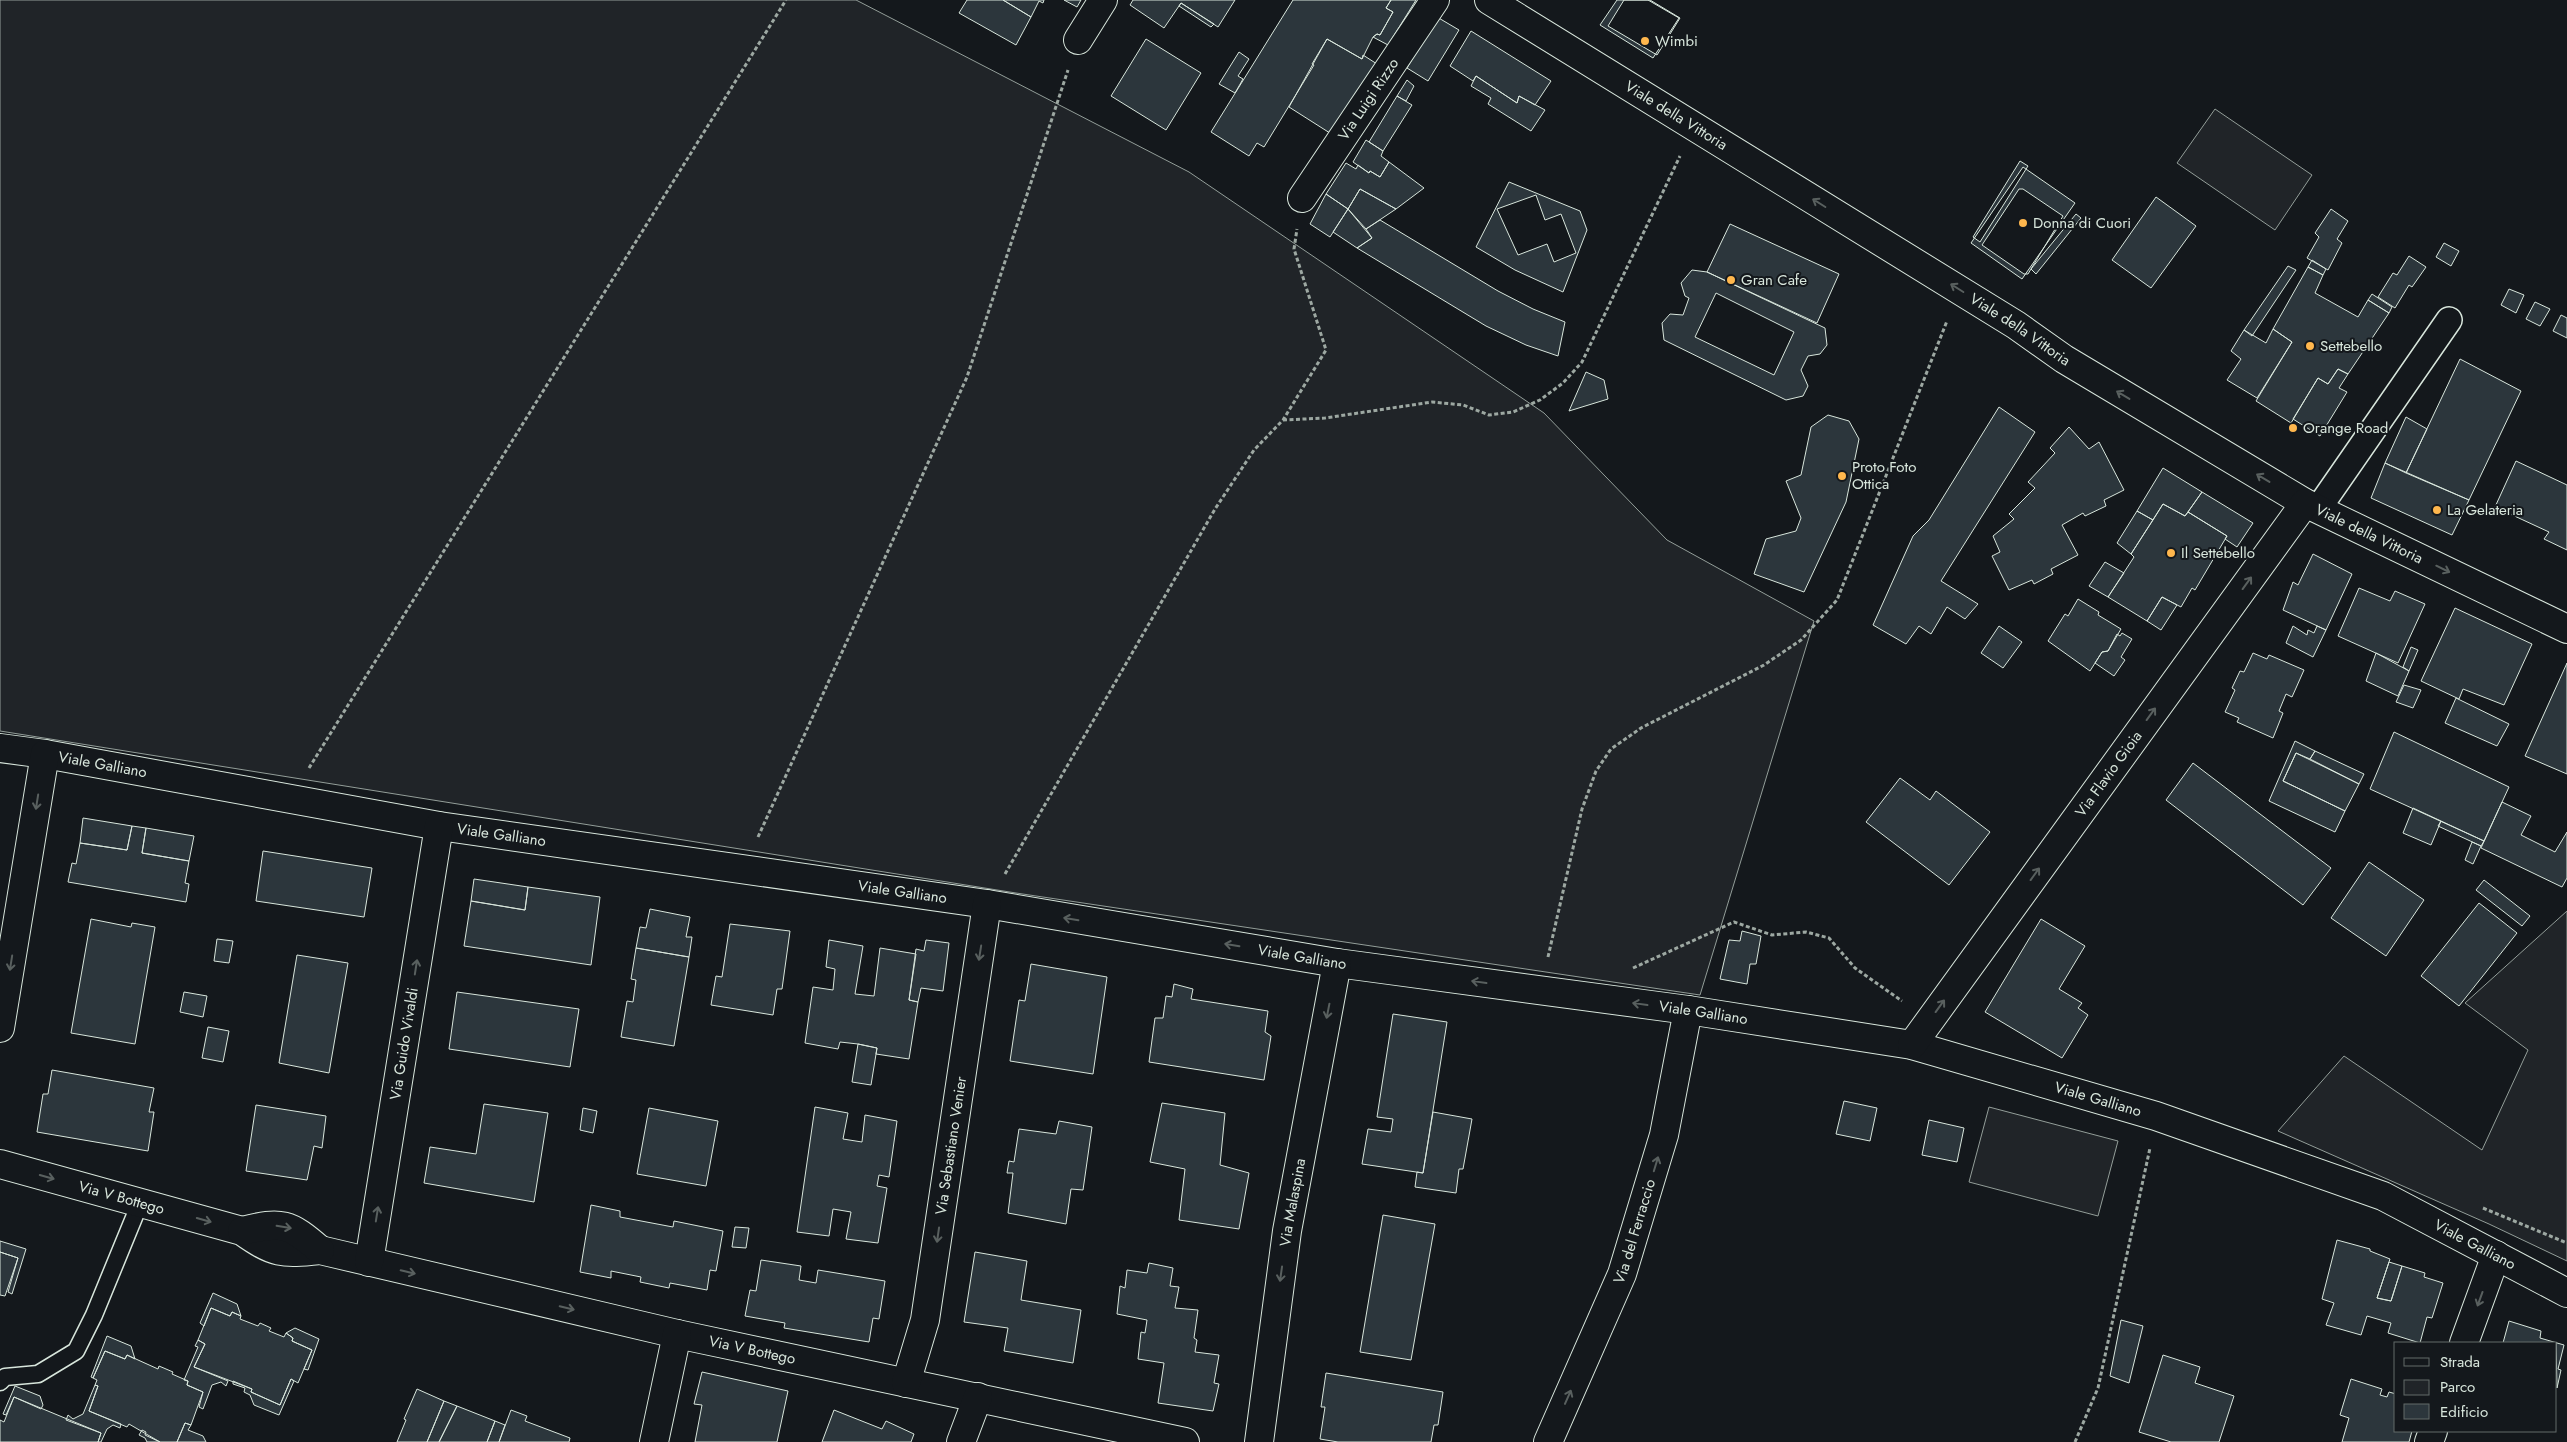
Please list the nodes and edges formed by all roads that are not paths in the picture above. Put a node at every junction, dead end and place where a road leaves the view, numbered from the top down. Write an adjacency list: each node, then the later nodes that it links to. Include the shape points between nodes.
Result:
1 (1103, 0): 4 (street)
2 (1435, 0): 5 (street, Via Luigi Rizzo)
3 (1489, 0): 7 (street, Viale della Vittoria, one-way to 3, via 2064,359 1960,290)
4 (1078, 40)
5 (1302, 198)
6 (2449, 320): 7 (street)
7 (2311, 506): 8 (street, Viale della Vittoria, one-way to 8); 16 (street, Via Flavio Gioia, one-way to 7)
8 (2567, 629)
9 (0, 748): 10 (street, Viale Galliano)
10 (45, 754): 11 (street, Viale Galliano); 15 (street, one-way to 15)
11 (439, 826): 12 (street, Viale Galliano); 20 (street, Via Guido Vivaldi, one-way to 11)
12 (987, 904): 13 (street, Viale Galliano, one-way to 12); 25 (street, Via Sebastiano Venier, one-way to 25, via 925,1320)
13 (1338, 963): 14 (street, Viale Galliano, one-way to 13); 30 (street, Via Malaspina, one-way to 30, via 1287,1231)
14 (1688, 1010): 16 (street, Viale Galliano); 31 (street, Via del Ferraccio, one-way to 14, via 1622,1274 1664,1135)
15 (0, 1028)
16 (1912, 1045): 19 (street, Viale Galliano, via 2156,1116 2383,1196)
17 (0, 1164): 18 (street, Via V Bottego, one-way to 18)
18 (140, 1203): 20 (street, Via V Bottego, one-way to 20, via 242,1231 264,1247 287,1254 320,1250); 24 (lane, via 76,1351 38,1374 5,1377)
19 (2496, 1255): 21 (street, Viale Galliano); 23 (street, one-way to 23)
20 (369, 1262): 22 (street, Via V Bottego, one-way to 22)
21 (2567, 1293)
22 (677, 1334): 25 (street, Via V Bottego); 27 (street)
23 (2464, 1342)
24 (0, 1382)
25 (906, 1383): 26 (street, Via V Bottego)
26 (978, 1396): 28 (street); 29 (street, Via V Bottego)
27 (654, 1442)
28 (961, 1442)
29 (1185, 1442)
30 (1259, 1442)
31 (1548, 1442)

